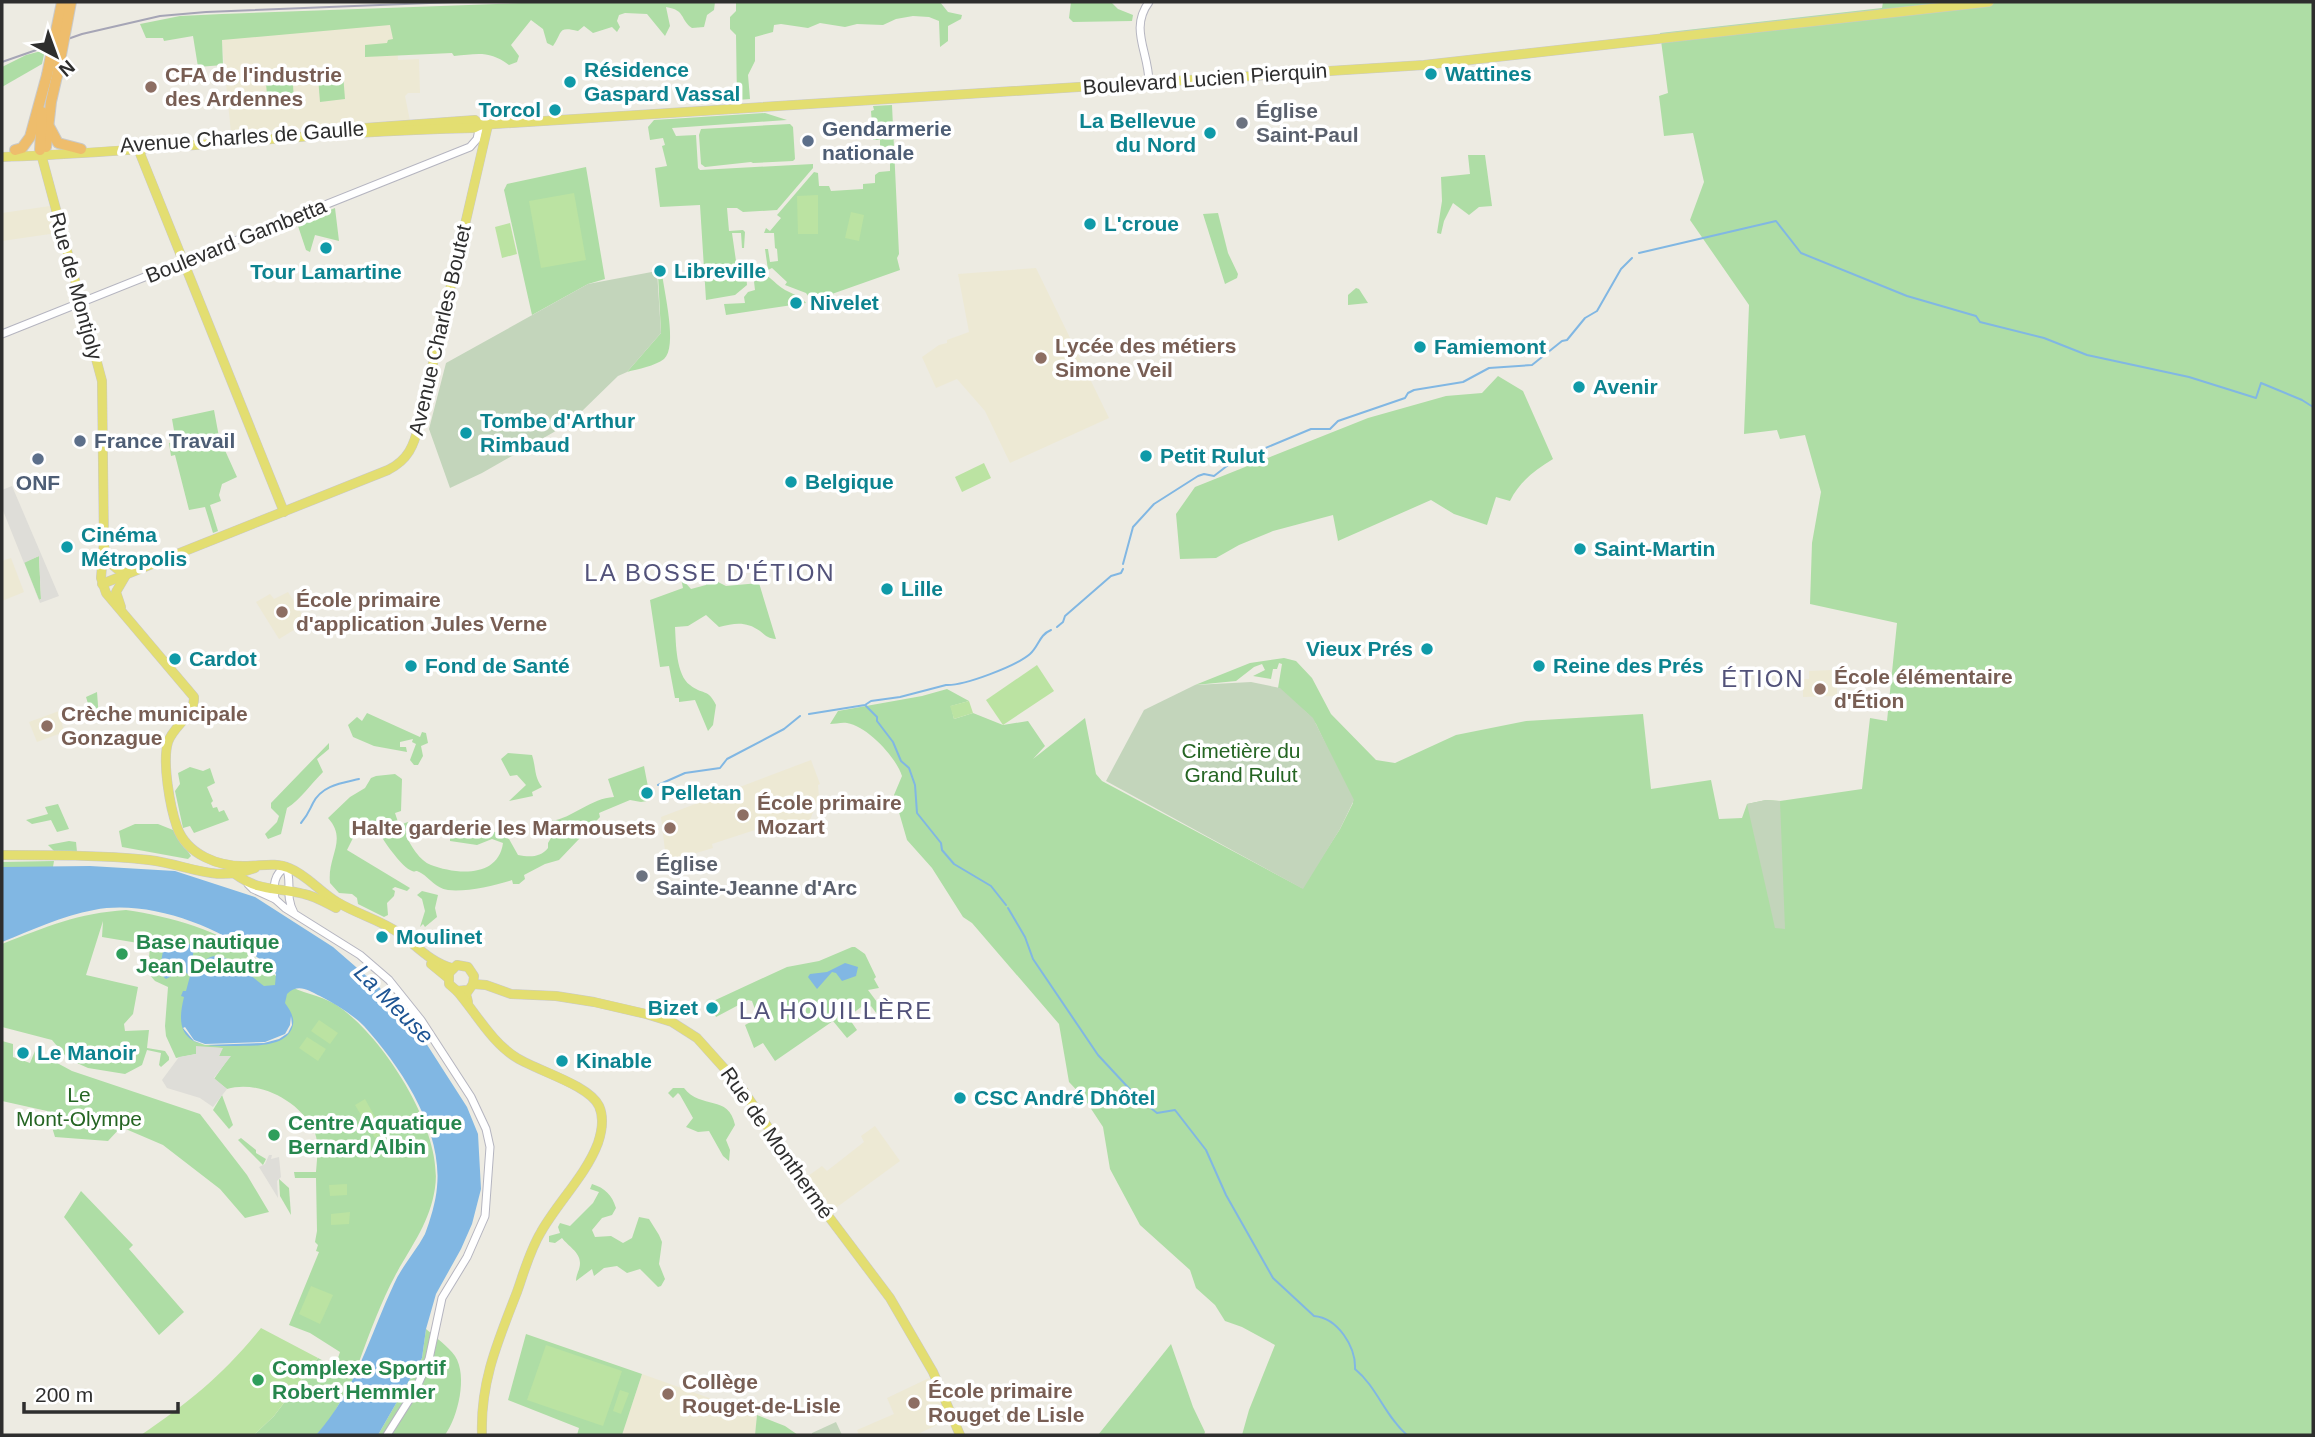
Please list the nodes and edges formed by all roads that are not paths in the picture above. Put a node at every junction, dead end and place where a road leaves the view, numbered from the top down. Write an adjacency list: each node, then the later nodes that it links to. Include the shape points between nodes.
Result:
1 (62, 2): 5 (highway, bridge)
2 (71, 2): 5 (highway, bridge)
3 (1149, 2): 6 (street, via 1138,24)
4 (1989, 2): 6 (main road, Boulevard Lucien Pierquin, via 1424,65)
5 (52, 75): 8 (highway); 13 (highway, via 29,140); 15 (highway, via 40,128)
6 (1149, 83): 7 (main road, Boulevard Lucien Pierquin)
7 (894, 99): 9 (main road, Avenue Charles de Gaulle)
8 (49, 125): 12 (highway, via 58,144); 15 (highway)
9 (484, 125): 10 (main road, Avenue Charles de Gaulle, via 475,120); 11 (street); 17 (main road, Avenue Charles Boutet)
10 (137, 147): 12 (main road, Avenue Charles de Gaulle); 15 (main road, Avenue Charles de Gaulle); 18 (main road)
11 (470, 147): 17 (street, via 476,151); 18 (street, Boulevard Gambetta)
12 (81, 149): 15 (main road, Avenue Charles de Gaulle)
13 (15, 150): 14 (main road, Avenue Charles de Gaulle); 15 (main road, Avenue Charles de Gaulle)
14 (2, 151)
15 (42, 152): 16 (main road, Avenue Charles de Gaulle); 19 (main road, Rue de Montjoly)
16 (2, 157)
17 (477, 167): 21 (main road, Avenue Charles Boutet, via 412,448 399,465)
18 (183, 262): 19 (street, Boulevard Gambetta); 21 (main road)
19 (81, 303): 20 (street, Boulevard Gambetta); 22 (main road, Rue de Montjoly, via 102,381)
20 (2, 334)
21 (284, 512): 23 (main road, Avenue Charles Boutet)
22 (104, 541): 23 (main road, via 114,566); 24 (main road, Rue de Montjoly)
23 (129, 573): 24 (main road, Avenue Charles Boutet); 25 (main road, via 119,584 117,598)
24 (102, 584): 25 (main road)
25 (132, 622): 27 (main road, via 194,697 166,754 176,825 198,853)
26 (2, 855): 30 (main road, via 151,861)
27 (226, 865): 28 (main road); 31 (main road)
28 (267, 865): 29 (main road); 31 (main road)
29 (286, 867): 33 (street); 34 (street, via 276,876); 36 (main road, via 339,904 389,927 434,961)
30 (191, 869): 31 (main road); 32 (main road)
31 (236, 875): 32 (main road)
32 (247, 883): 34 (main road)
33 (288, 892): 34 (main road); 35 (street); 37 (main road, via 312,896 386,931)
34 (274, 895): 35 (street)
35 (293, 913): 39 (street, via 360,955 389,980 471,1097 490,1147 485,1216 442,1298 429,1359 416,1389)
36 (452, 968): 37 (main road); 38 (main road, Rue de Monthermé, via 468,967)
37 (447, 978): 38 (main road, via 450,987)
38 (468, 985): 40 (main road, via 466,999 500,1044 515,1057 592,1097 602,1122 590,1160 536,1242 500,1335 482,1395); 41 (main road, Rue de Monthermé, via 646,1014 672,1022 697,1038 741,1087 820,1205 890,1298 933,1373)
39 (387, 1435)
40 (482, 1435)
41 (960, 1435)

